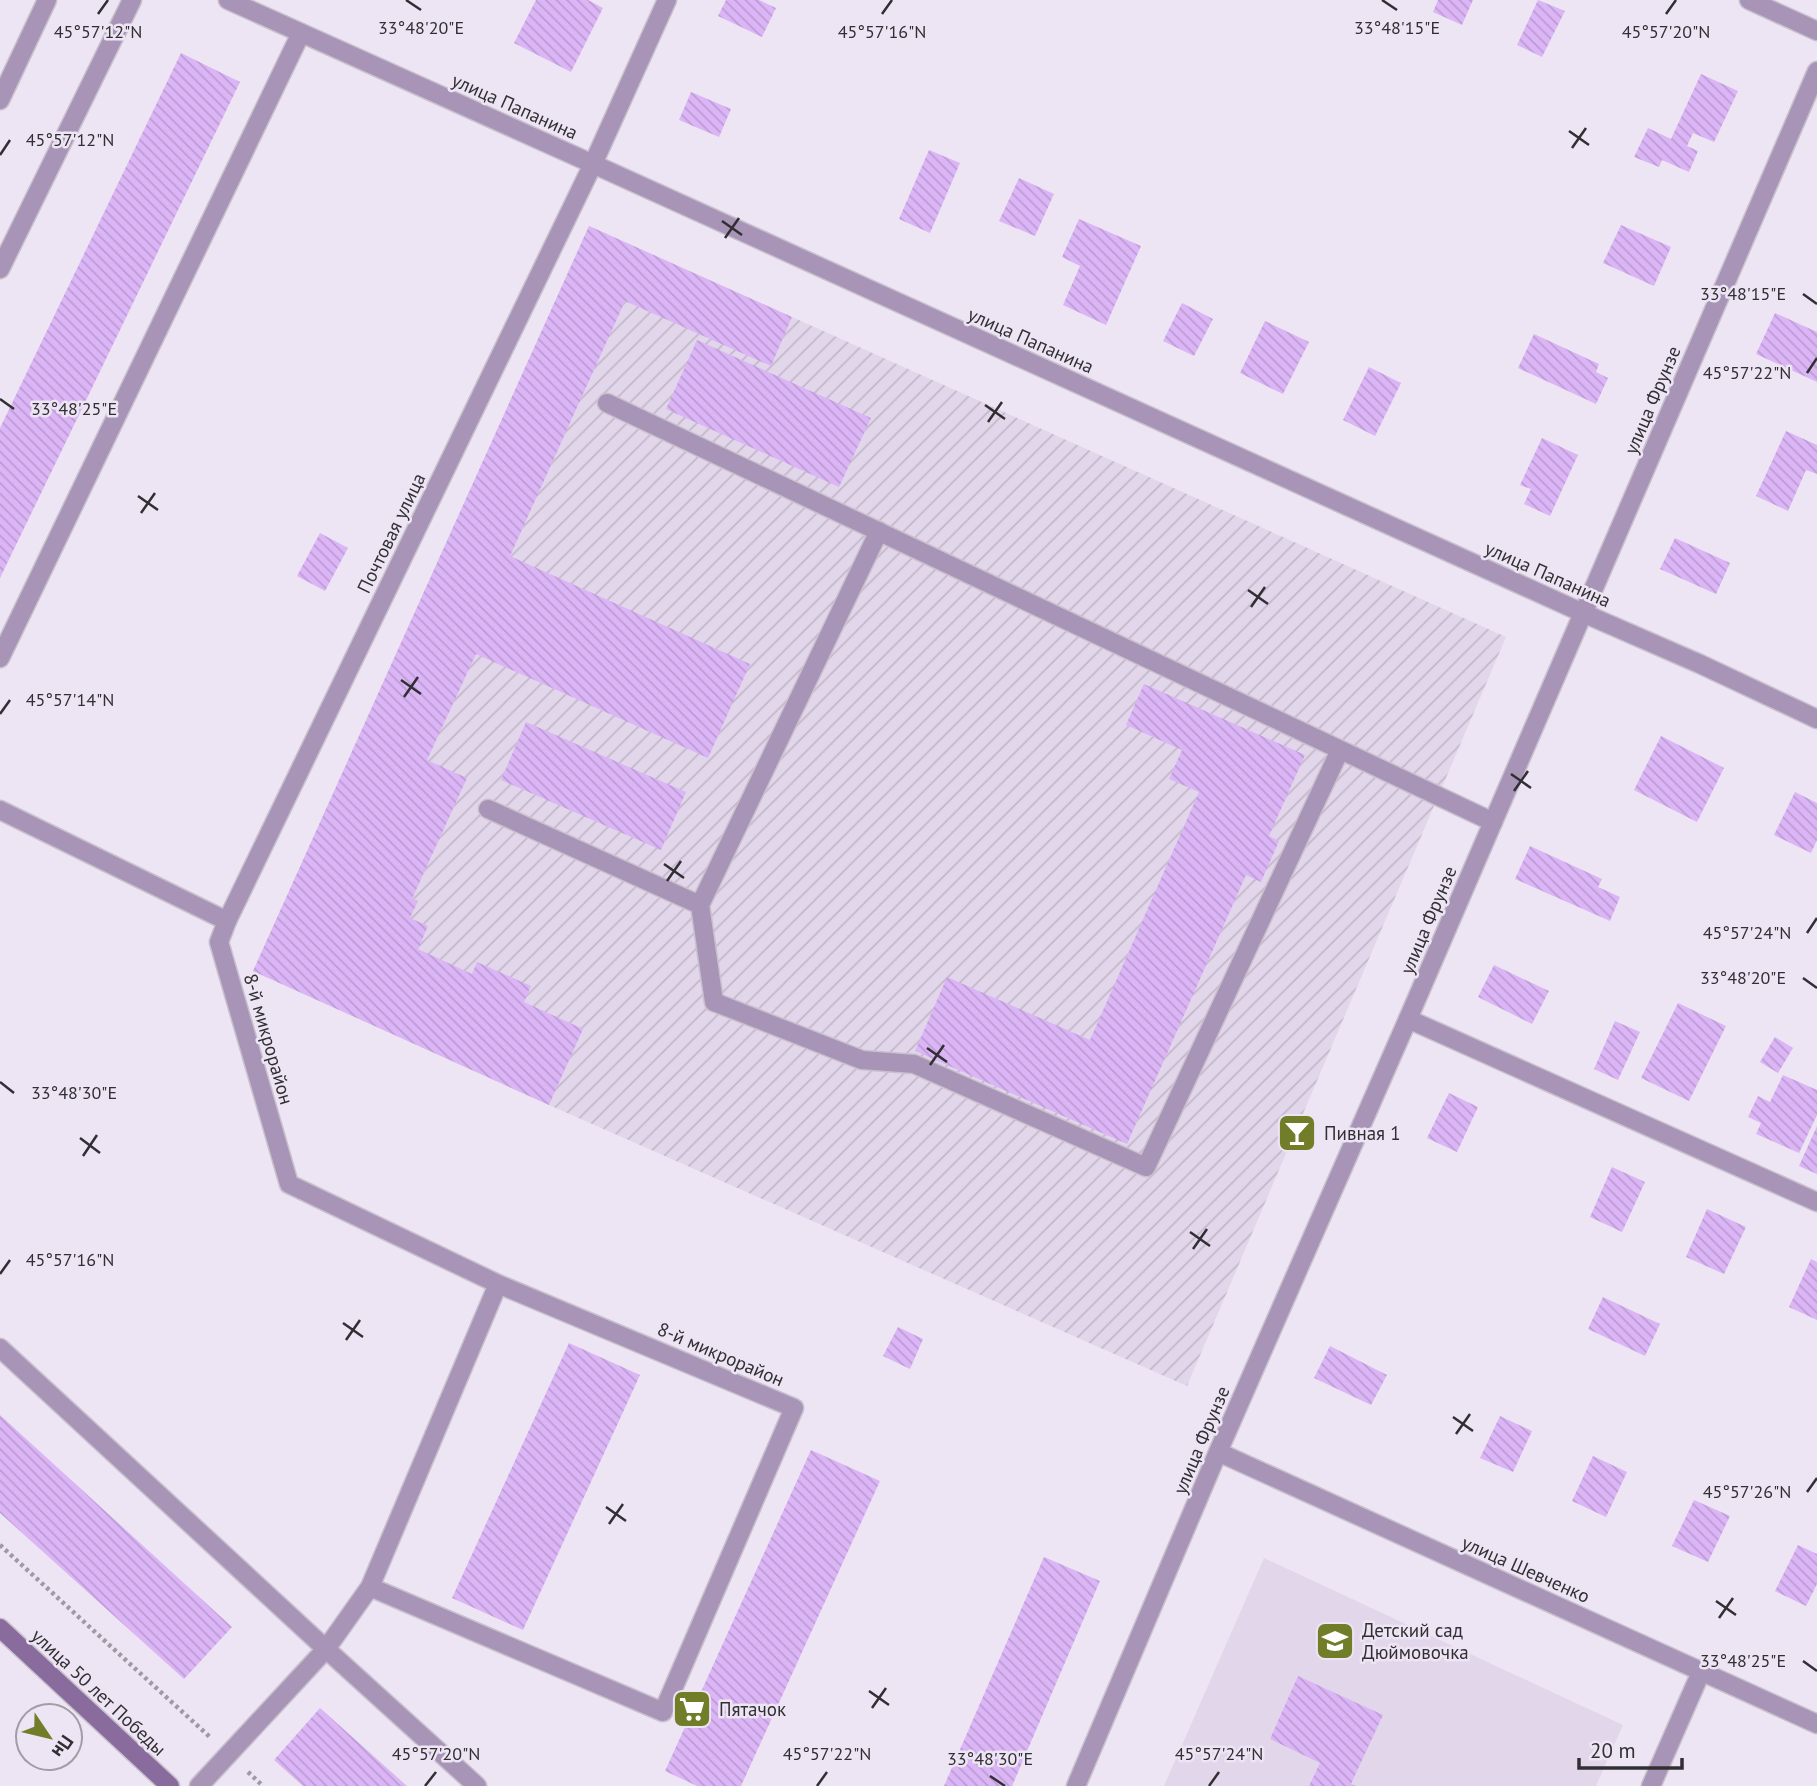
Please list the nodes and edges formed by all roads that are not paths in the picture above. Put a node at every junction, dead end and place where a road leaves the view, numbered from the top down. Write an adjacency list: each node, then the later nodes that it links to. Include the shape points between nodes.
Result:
1 (47, 0): 9 (street)
2 (132, 0): 11 (street)
3 (228, 0): 7 (street, улица Папанина)
4 (667, 0): 10 (street, Почтовая улица)
5 (1749, 0): 6 (street)
6 (1817, 31)
7 (301, 33): 10 (street, улица Папанина); 15 (street)
8 (1817, 71): 14 (street, улица Фрунзе)
9 (0, 100)
10 (593, 164): 14 (street, улица Папанина); 22 (street, Почтовая улица)
11 (0, 269)
12 (607, 403): 13 (street)
13 (879, 531): 17 (street); 21 (street)
14 (1583, 613): 16 (street, улица Папанина); 20 (street, улица Фрунзе)
15 (0, 658)
16 (1817, 719)
17 (1340, 750): 20 (street); 21 (street, via 1146,1167 914,1064 862,1060 714,1002)
18 (488, 809): 21 (street)
19 (0, 810): 22 (street)
20 (1493, 822): 23 (street, улица Фрунзе)
21 (699, 905)
22 (227, 921): 25 (street, 8-й микрорайон, via 219,943 289,1184)
23 (1408, 1019): 24 (street); 27 (street, улица Фрунзе)
24 (1817, 1202)
25 (498, 1283): 28 (street); 28 (street, 8-й микрорайон, via 794,1408 663,1712)
26 (0, 1348): 30 (street)
27 (1218, 1452): 31 (street, улица Шевченко); 36 (street, улица Фрунзе)
28 (370, 1587): 30 (street)
29 (0, 1628): 33 (main road, улица 50 лет Победы)
30 (326, 1649): 34 (street); 35 (street)
31 (1701, 1672): 32 (street, улица Шевченко); 37 (street)
32 (1817, 1724)
33 (170, 1786)
34 (199, 1786)
35 (477, 1786)
36 (1076, 1786)
37 (1651, 1786)

